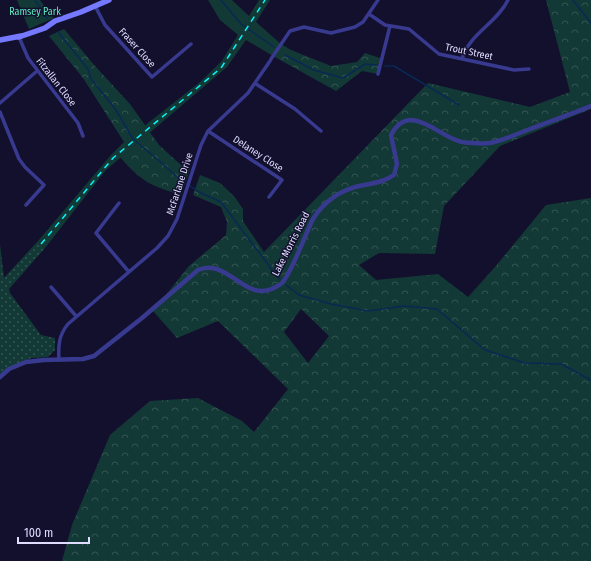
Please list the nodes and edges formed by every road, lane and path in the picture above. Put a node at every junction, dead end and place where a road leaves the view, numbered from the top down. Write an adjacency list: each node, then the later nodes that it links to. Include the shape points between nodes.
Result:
1 (109, 0): 4 (main road)
2 (378, 0): 5 (street, McFarlane Drive)
3 (508, 0): 10 (street, via 499,14 466,47)
4 (95, 6): 7 (main road); 9 (street, Fraser Close, via 105,25 152,77)
5 (369, 14): 6 (street, Trout Street); 14 (street, McFarlane Drive, via 355,27 331,33 308,28 295,29 286,35)
6 (390, 26): 10 (street, Trout Street, via 405,28 437,53); 13 (street)
7 (19, 37): 8 (main road); 12 (street, Fitzallan Close)
8 (0, 40)
9 (191, 44)
10 (462, 59): 11 (street, Trout Street, via 514,70)
11 (529, 69)
12 (37, 71): 15 (street); 20 (street, Fitzallan Close, via 78,123)
13 (378, 74)
14 (256, 84): 18 (street, McFarlane Drive); 19 (street, via 295,109)
15 (0, 103)
16 (591, 106): 27 (street, Lake Morris Road, via 488,143 462,142 448,137 426,123 413,120 398,124 391,135 397,164 394,175 380,182 344,191 331,198 318,210 282,284 261,291 245,285 218,268 204,267 94,356)
17 (0, 112): 23 (street, via 19,159 44,185)
18 (208, 131): 21 (street, Delaney Close, via 282,180); 24 (street, McFarlane Drive, via 178,219 158,248)
19 (321, 131)
20 (83, 136)
21 (269, 196)
22 (120, 203): 24 (street, via 96,233)
23 (26, 205)
24 (129, 272): 26 (street, McFarlane Drive)
25 (52, 287): 26 (street)
26 (76, 316): 27 (street, McFarlane Drive, via 60,336)
27 (60, 360): 28 (street, Lake Morris Road, via 26,362)
28 (0, 376)

